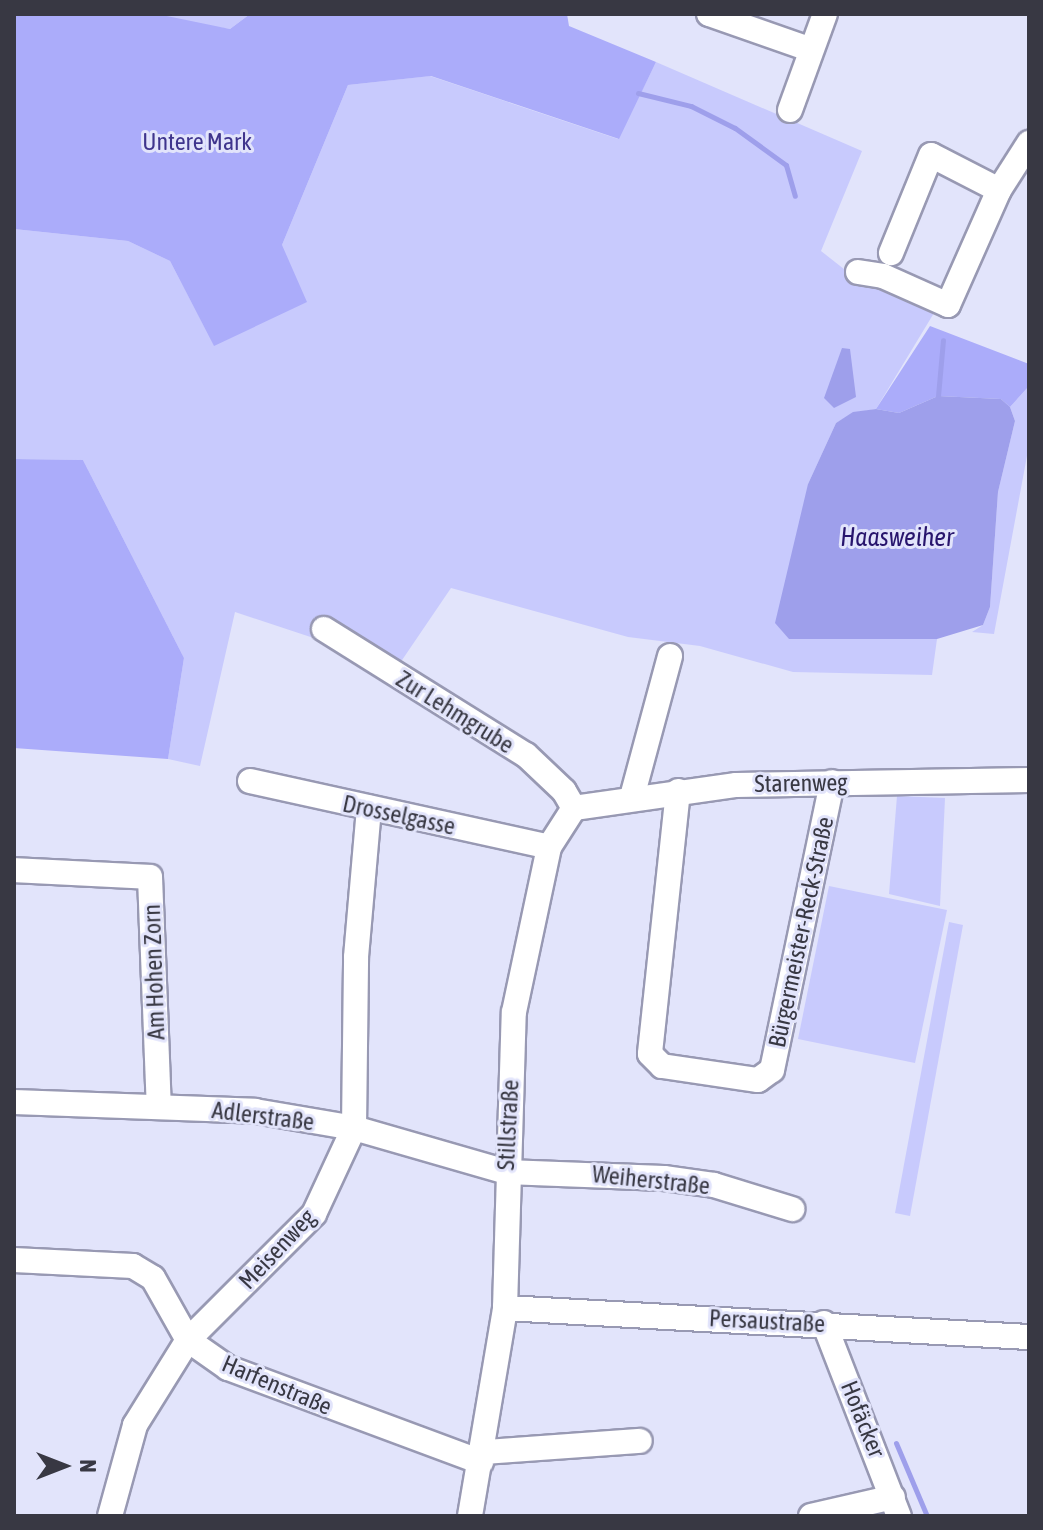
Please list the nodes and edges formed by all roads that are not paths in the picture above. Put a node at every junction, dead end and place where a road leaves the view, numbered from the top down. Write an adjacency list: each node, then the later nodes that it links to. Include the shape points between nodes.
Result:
1 (709, 14): 3 (street)
2 (825, 14): 3 (street)
3 (809, 49): 4 (street)
4 (790, 110)
5 (1029, 143): 6 (street)
6 (999, 190): 7 (street, via 931,155); 8 (street, via 948,305 883,276)
7 (891, 253)
8 (858, 272)
9 (324, 629): 17 (street, Zur Lehmgrube, via 526,755)
10 (670, 656): 15 (street)
11 (1029, 780): 13 (street, Starenweg)
12 (250, 781): 16 (street, Drosselgasse)
13 (832, 782): 14 (street, Starenweg); 14 (street, Bürgermeister-Reck-Straße, via 772,1070 758,1080 662,1066 650,1054)
14 (678, 791): 15 (street, Starenweg)
15 (632, 797): 17 (street, Starenweg)
16 (369, 808): 18 (street, Drosselgasse); 22 (street, Meisenweg, via 356,957)
17 (574, 808): 18 (street, Stillstraße)
18 (549, 847): 23 (street, Stillstraße, via 514,1012)
19 (14, 870): 21 (street, Am Hohen Zorn, via 150,877)
20 (14, 1102): 21 (street, Adlerstraße)
21 (159, 1107): 22 (street, Adlerstraße, via 255,1111)
22 (354, 1128): 23 (street, Adlerstraße); 29 (street, Meisenweg, via 314,1214)
23 (506, 1172): 24 (street, Weiherstraße, via 664,1178 714,1185); 26 (street, Stillstraße)
24 (792, 1209)
25 (14, 1260): 29 (street, Harfenstraße, via 133,1266 153,1278)
26 (505, 1308): 27 (street, Persaustraße); 31 (street, Stillstraße)
27 (824, 1323): 28 (street, Persaustraße); 32 (street, Hofäcker)
28 (1026, 1336)
29 (188, 1340): 31 (street, Harfenstraße, via 228,1368 270,1387); 33 (street, Meisenweg, via 135,1425)
30 (640, 1441): 31 (street)
31 (483, 1457): 34 (street, Stillstraße)
32 (896, 1506): 35 (street)
33 (110, 1516)
34 (470, 1516)
35 (811, 1516)

